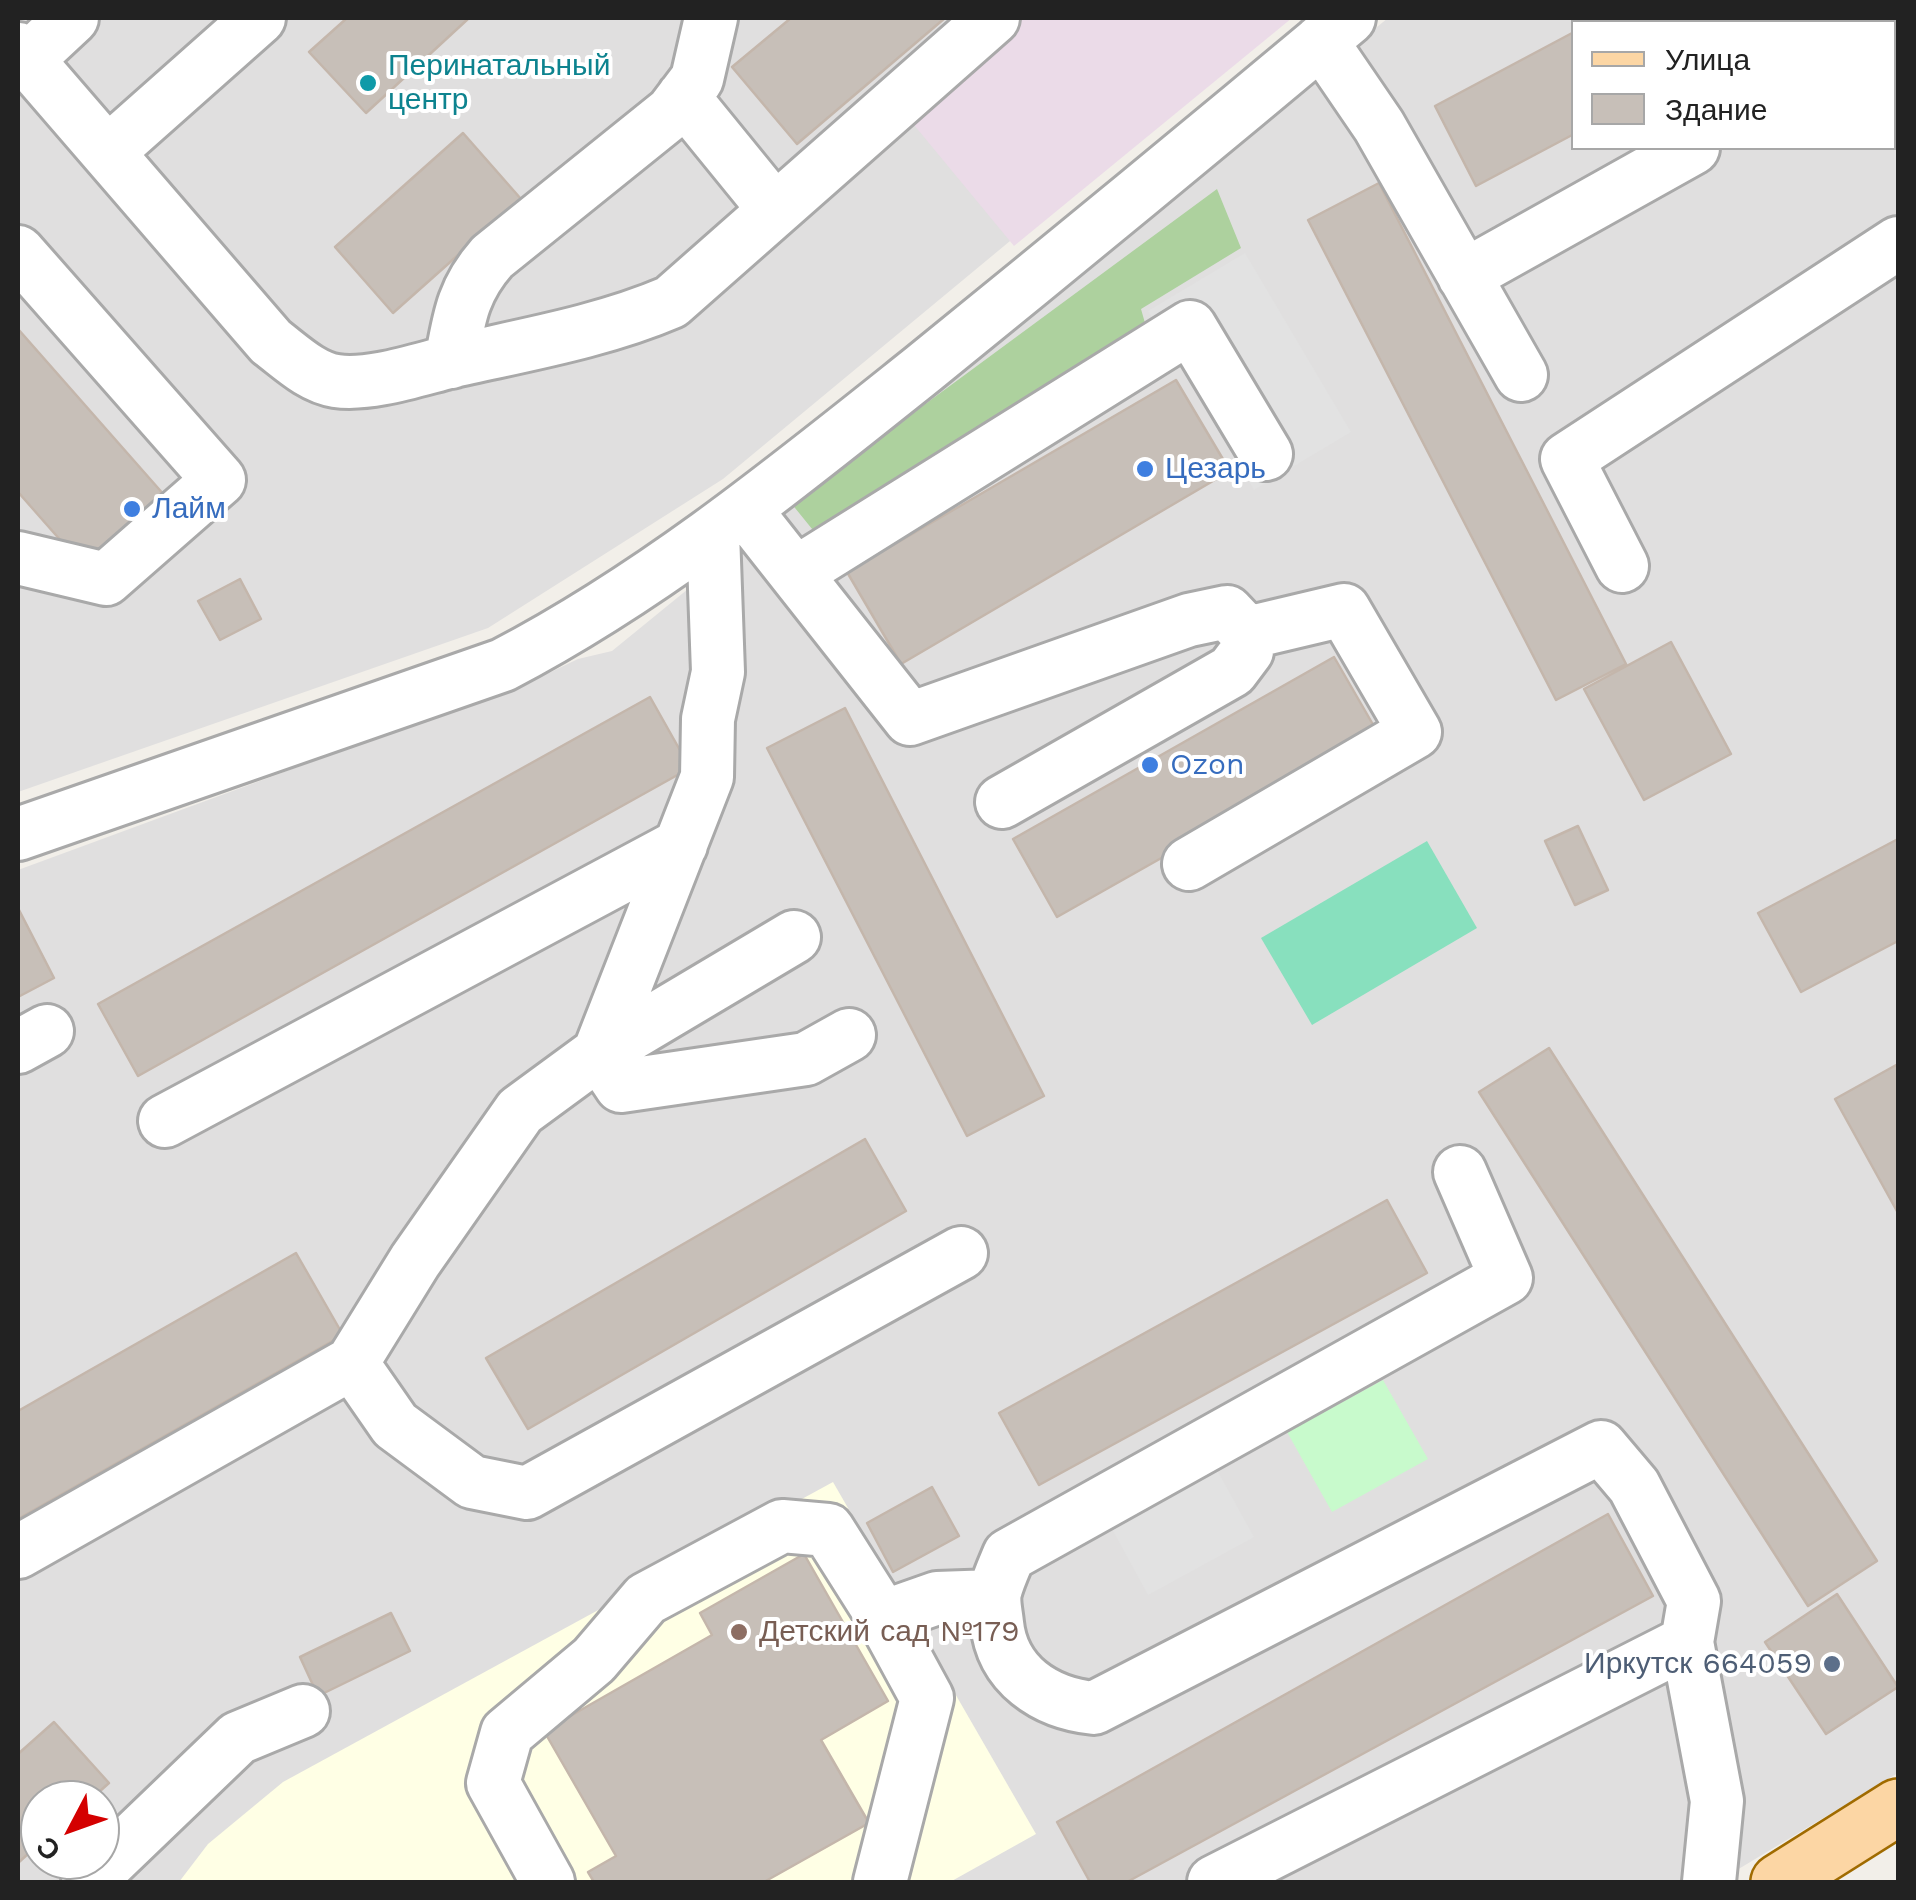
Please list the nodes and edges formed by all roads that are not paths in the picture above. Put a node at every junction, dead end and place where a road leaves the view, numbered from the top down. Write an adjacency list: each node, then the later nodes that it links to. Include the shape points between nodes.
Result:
1 (72, 18): 6 (street)
2 (259, 18): 9 (street)
3 (712, 18): 7 (street, via 696,79)
4 (993, 18): 10 (street)
5 (1335, 30): 13 (street, via 1379,126); 17 (street)
6 (22, 54): 9 (street)
7 (683, 97): 10 (street); 14 (street, via 492,257 460,310)
8 (1689, 150): 13 (street)
9 (108, 152): 14 (street, via 272,342 307,370 337,381)
10 (775, 210): 14 (street, via 671,302 632,319)
11 (1898, 242): 19 (street, via 1567,460)
12 (18, 252): 18 (street, via 219,480 106,579)
13 (1464, 276): 15 (street)
14 (451, 362)
15 (1521, 375)
16 (1266, 454): 20 (street, via 1190,328)
17 (730, 522): 20 (street); 23 (street, via 563,634 503,665); 24 (street, via 708,777)
18 (18, 558)
19 (1622, 566)
20 (796, 572): 21 (street, via 910,719 1189,620 1228,612)
21 (1246, 633): 22 (street, via 1247,650 1232,671); 25 (street, via 1344,610 1415,732)
22 (1002, 802)
23 (18, 834)
24 (681, 844): 28 (street); 29 (street)
25 (1189, 864)
26 (794, 937): 28 (street)
27 (850, 1035): 28 (street, via 806,1058 621,1086)
28 (599, 1054): 32 (street, via 520,1111)
29 (165, 1121)
30 (1460, 1172): 34 (street, via 1506,1278 1009,1555)
31 (961, 1253): 32 (street, via 527,1494 472,1482 395,1425)
32 (352, 1363): 33 (street)
33 (18, 1552)
34 (994, 1596): 35 (street, via 937,1598); 36 (street, via 999,1642 1016,1673 1044,1695 1094,1708 1601,1447 1634,1486 1694,1601)
35 (882, 1617): 40 (street, via 828,1530 782,1526 646,1599 594,1660 506,1734 493,1783); 41 (street, via 926,1698)
36 (1687, 1642): 42 (street); 43 (street, via 1717,1800)
37 (303, 1711): 39 (street, via 238,1738)
38 (1898, 1807): 44 (main road)
39 (88, 1882)
40 (548, 1882)
41 (880, 1882)
42 (1214, 1882)
43 (1709, 1882)
44 (1780, 1882)

